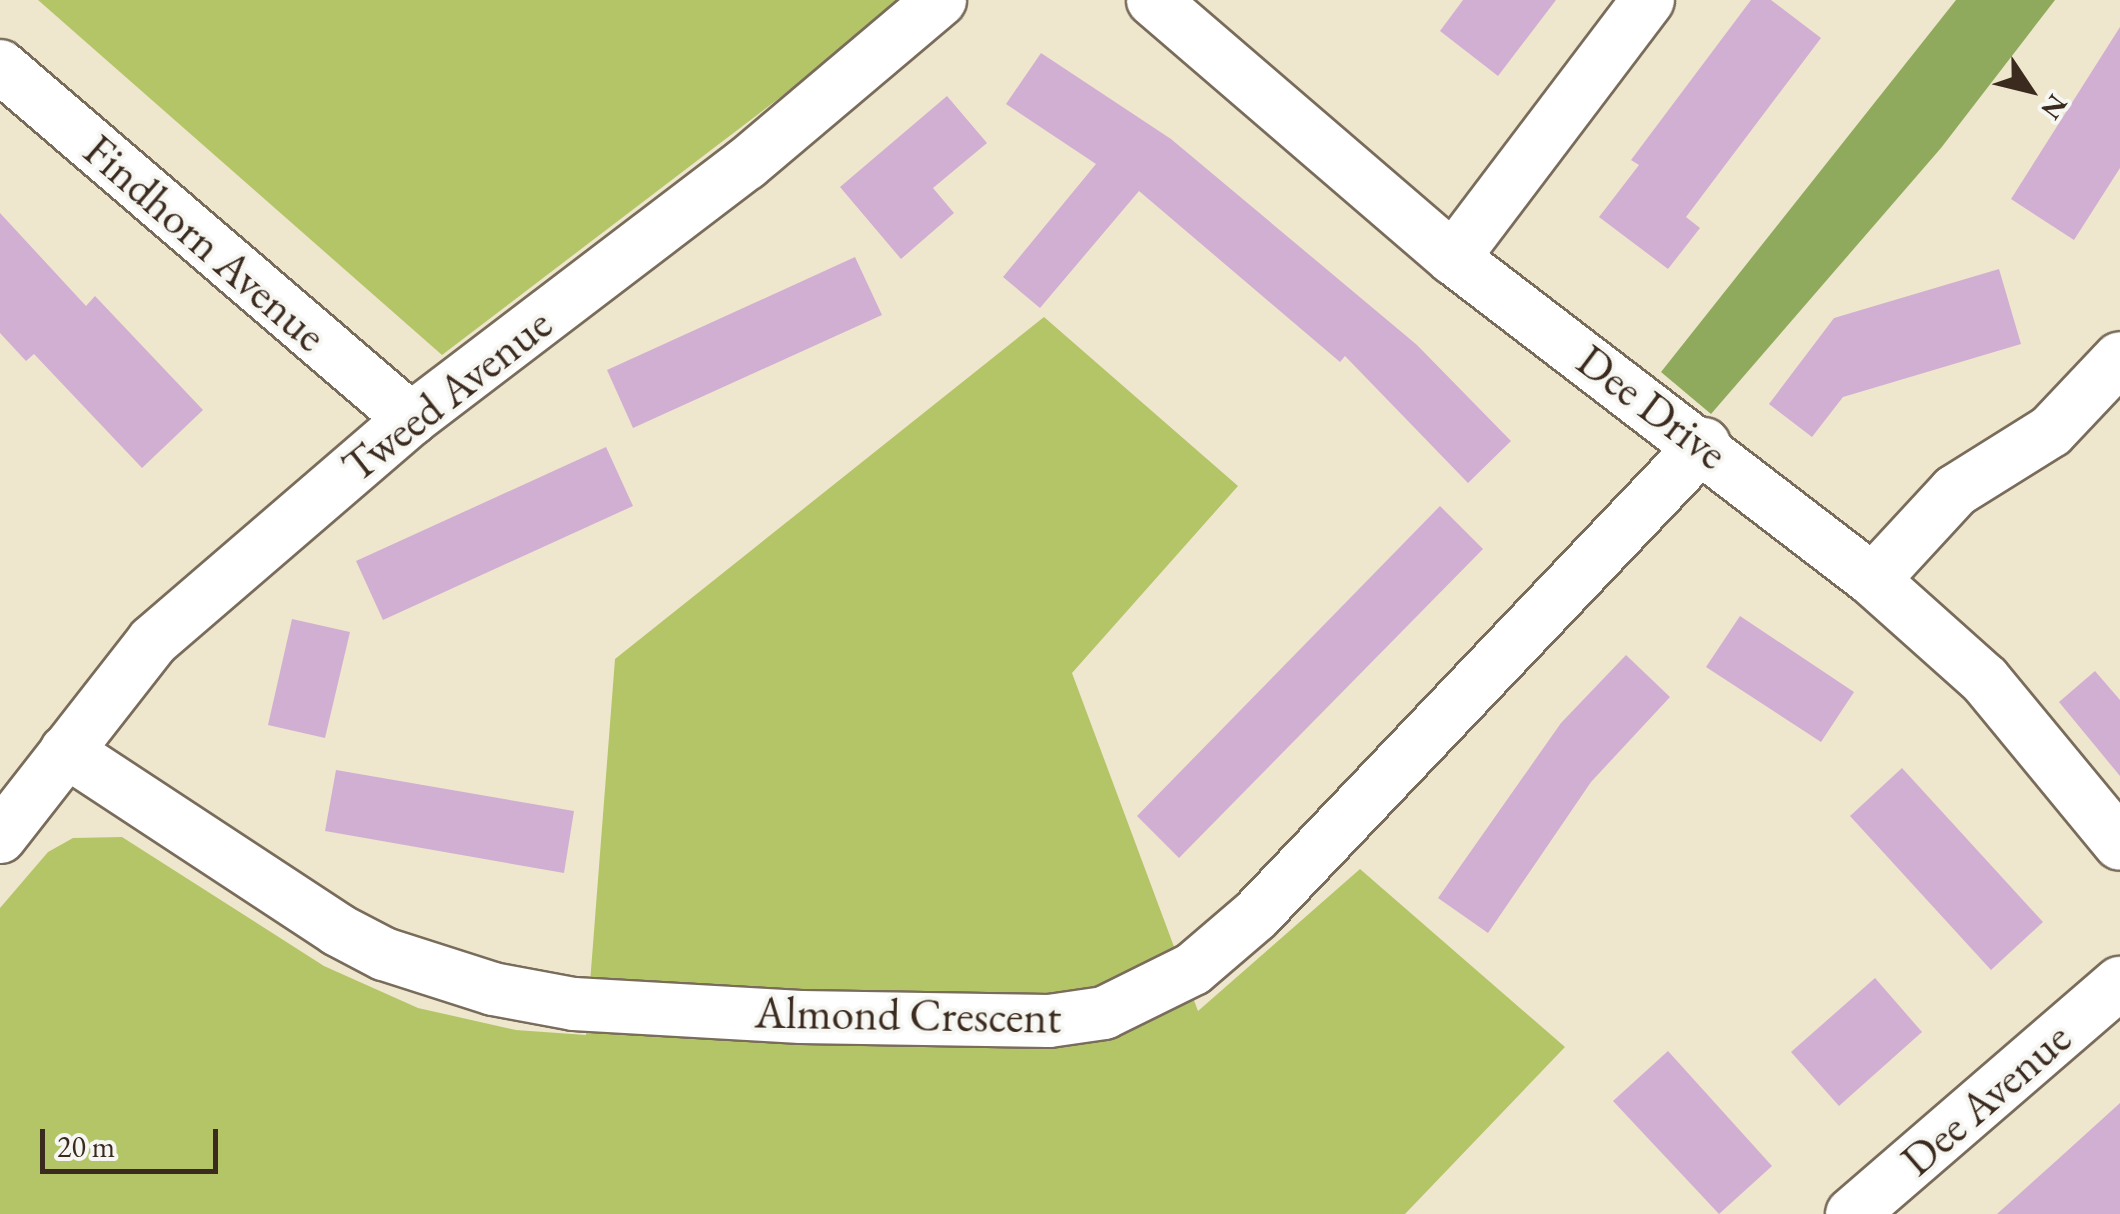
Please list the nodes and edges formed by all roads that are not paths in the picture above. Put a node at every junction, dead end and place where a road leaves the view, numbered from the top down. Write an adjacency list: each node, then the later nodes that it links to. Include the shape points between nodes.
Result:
1 (940, 0): 7 (street, Tweed Avenue, via 746,164)
2 (1153, 0): 5 (street, Dee Drive)
3 (1648, 0): 5 (street)
4 (0, 66): 7 (street, Findhorn Avenue)
5 (1454, 258): 8 (street, Dee Drive)
6 (2120, 358): 9 (street, via 2051,431 1955,492)
7 (411, 419): 10 (street, Tweed Avenue, via 153,641)
8 (1704, 444): 9 (street, Dee Drive); 10 (street, Almond Crescent, via 1256,915 1169,984 1104,1013 1050,1021 801,1017 574,1004 492,988 384,954 338,930)
9 (1874, 580): 12 (street, Dee Drive, via 1985,680)
10 (66, 751): 11 (street, Tweed Avenue)
11 (0, 837)
12 (2120, 844)
13 (2120, 984): 14 (street, Dee Avenue)
14 (1852, 1214)

